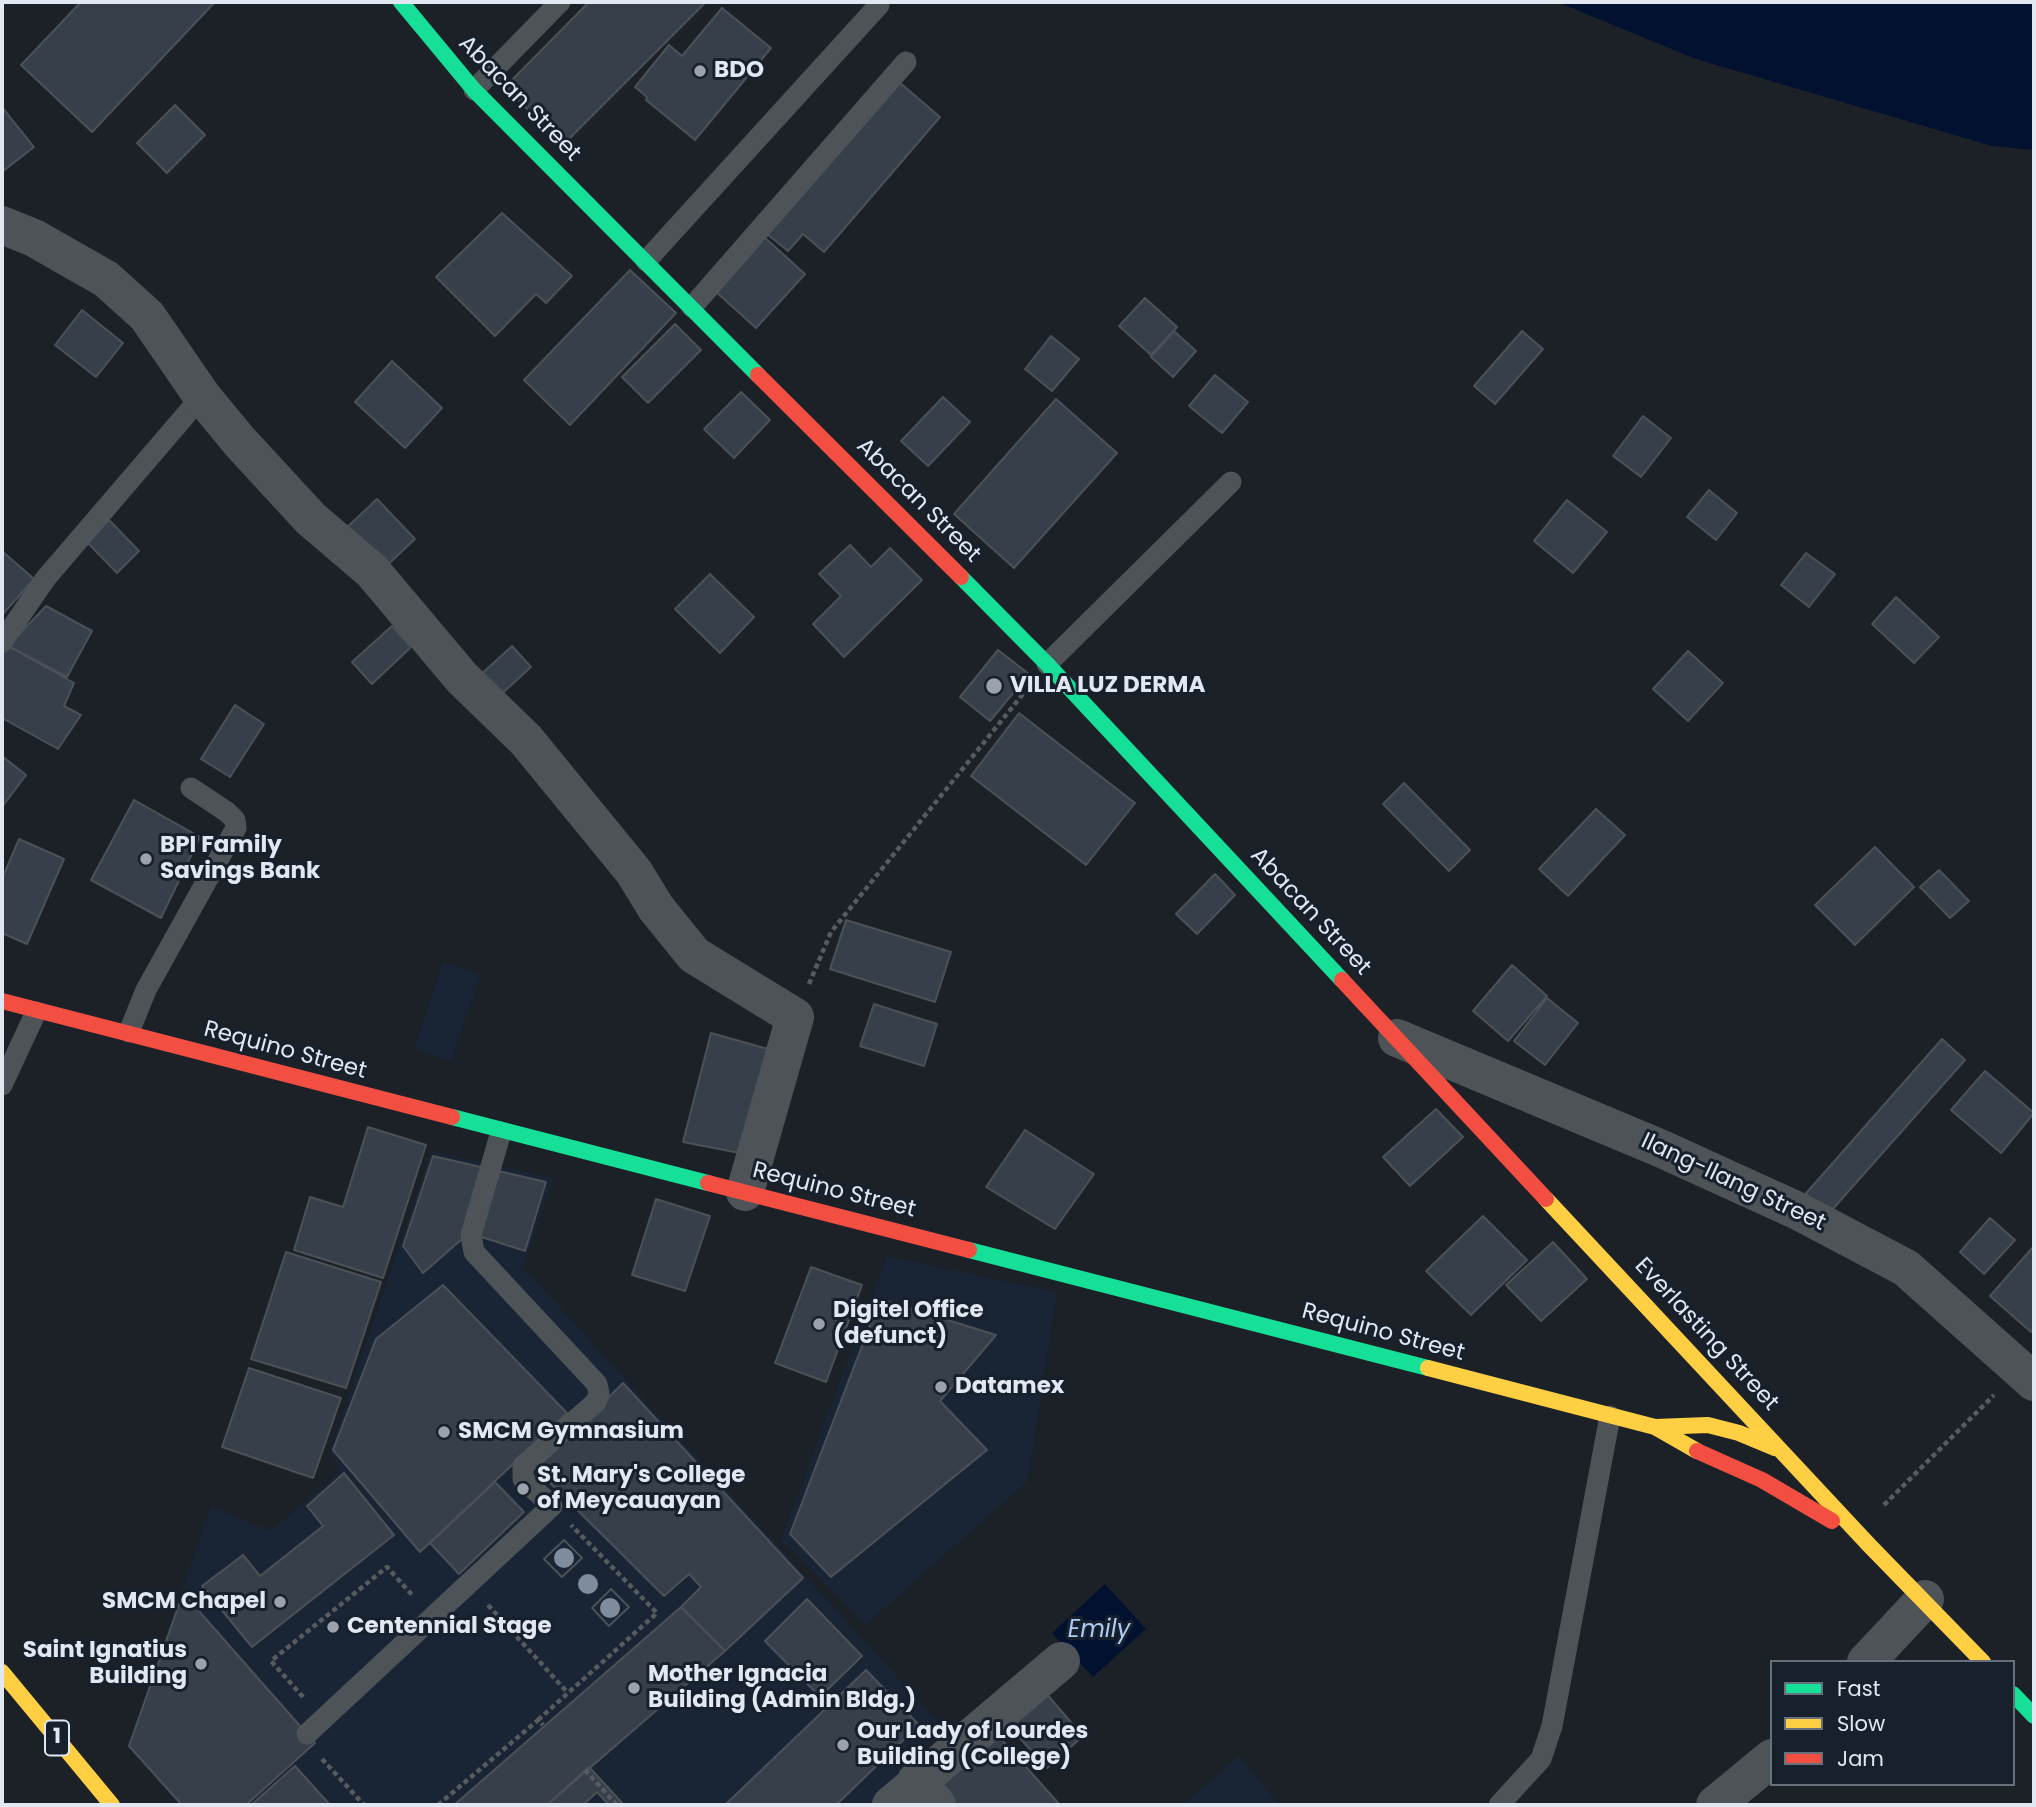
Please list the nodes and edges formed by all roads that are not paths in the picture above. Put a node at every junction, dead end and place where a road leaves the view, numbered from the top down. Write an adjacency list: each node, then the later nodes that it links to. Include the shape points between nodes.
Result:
1 (401, 2): 5 (main road, Abacan Street)
2 (561, 2): 5 (lane)
3 (879, 5): 7 (lane)
4 (906, 62): 8 (lane)
5 (474, 89): 7 (main road, Abacan Street)
6 (2, 225): 9 (street, via 106,279 147,316)
7 (646, 261): 8 (main road, Abacan Street)
8 (692, 307): 12 (main road, Abacan Street)
9 (202, 396): 11 (lane, via 46,578); 20 (street, via 311,519 372,571 462,678 526,740 634,872 694,955 795,1017)
10 (1231, 482): 12 (lane)
11 (2, 642)
12 (1046, 664): 17 (main road, Abacan Street)
13 (191, 788): 16 (lane, via 227,812 236,828 146,990)
14 (2, 1001): 15 (main road, Requino Street)
15 (36, 1012): 16 (main road, Requino Street); 18 (lane)
16 (129, 1032): 19 (main road, Requino Street)
17 (1398, 1038): 21 (street, Ilang-Ilang Street, via 1662,1149 1798,1211 1906,1268); 24 (main road, Everlasting Street)
18 (2, 1084)
19 (501, 1132): 20 (main road, Requino Street); 33 (lane, via 471,1234 474,1252 597,1384 599,1394 596,1402 523,1466 523,1479 552,1506)
20 (744, 1192): 22 (main road, Requino Street)
21 (2027, 1376)
22 (1610, 1416): 23 (main road, Requino Street); 37 (lane, via 1552,1726 1541,1759)
23 (1655, 1427): 24 (main road, Requino Street, via 1708,1425); 25 (main road, Requino Street, via 1762,1480)
24 (1785, 1453): 25 (main road, Everlasting Street)
25 (1869, 1545): 26 (main road, Everlasting Street)
26 (1924, 1600): 27 (street); 28 (main road, Everlasting Street)
27 (1868, 1660)
28 (1981, 1660)
29 (1060, 1661): 35 (street)
30 (2, 1672): 36 (main road, 1)
31 (2015, 1696): 32 (main road)
32 (2034, 1716)
33 (314, 1726)
34 (1770, 1760): 38 (street)
35 (915, 1797)
36 (112, 1805)
37 (1499, 1805)
38 (1716, 1805)

